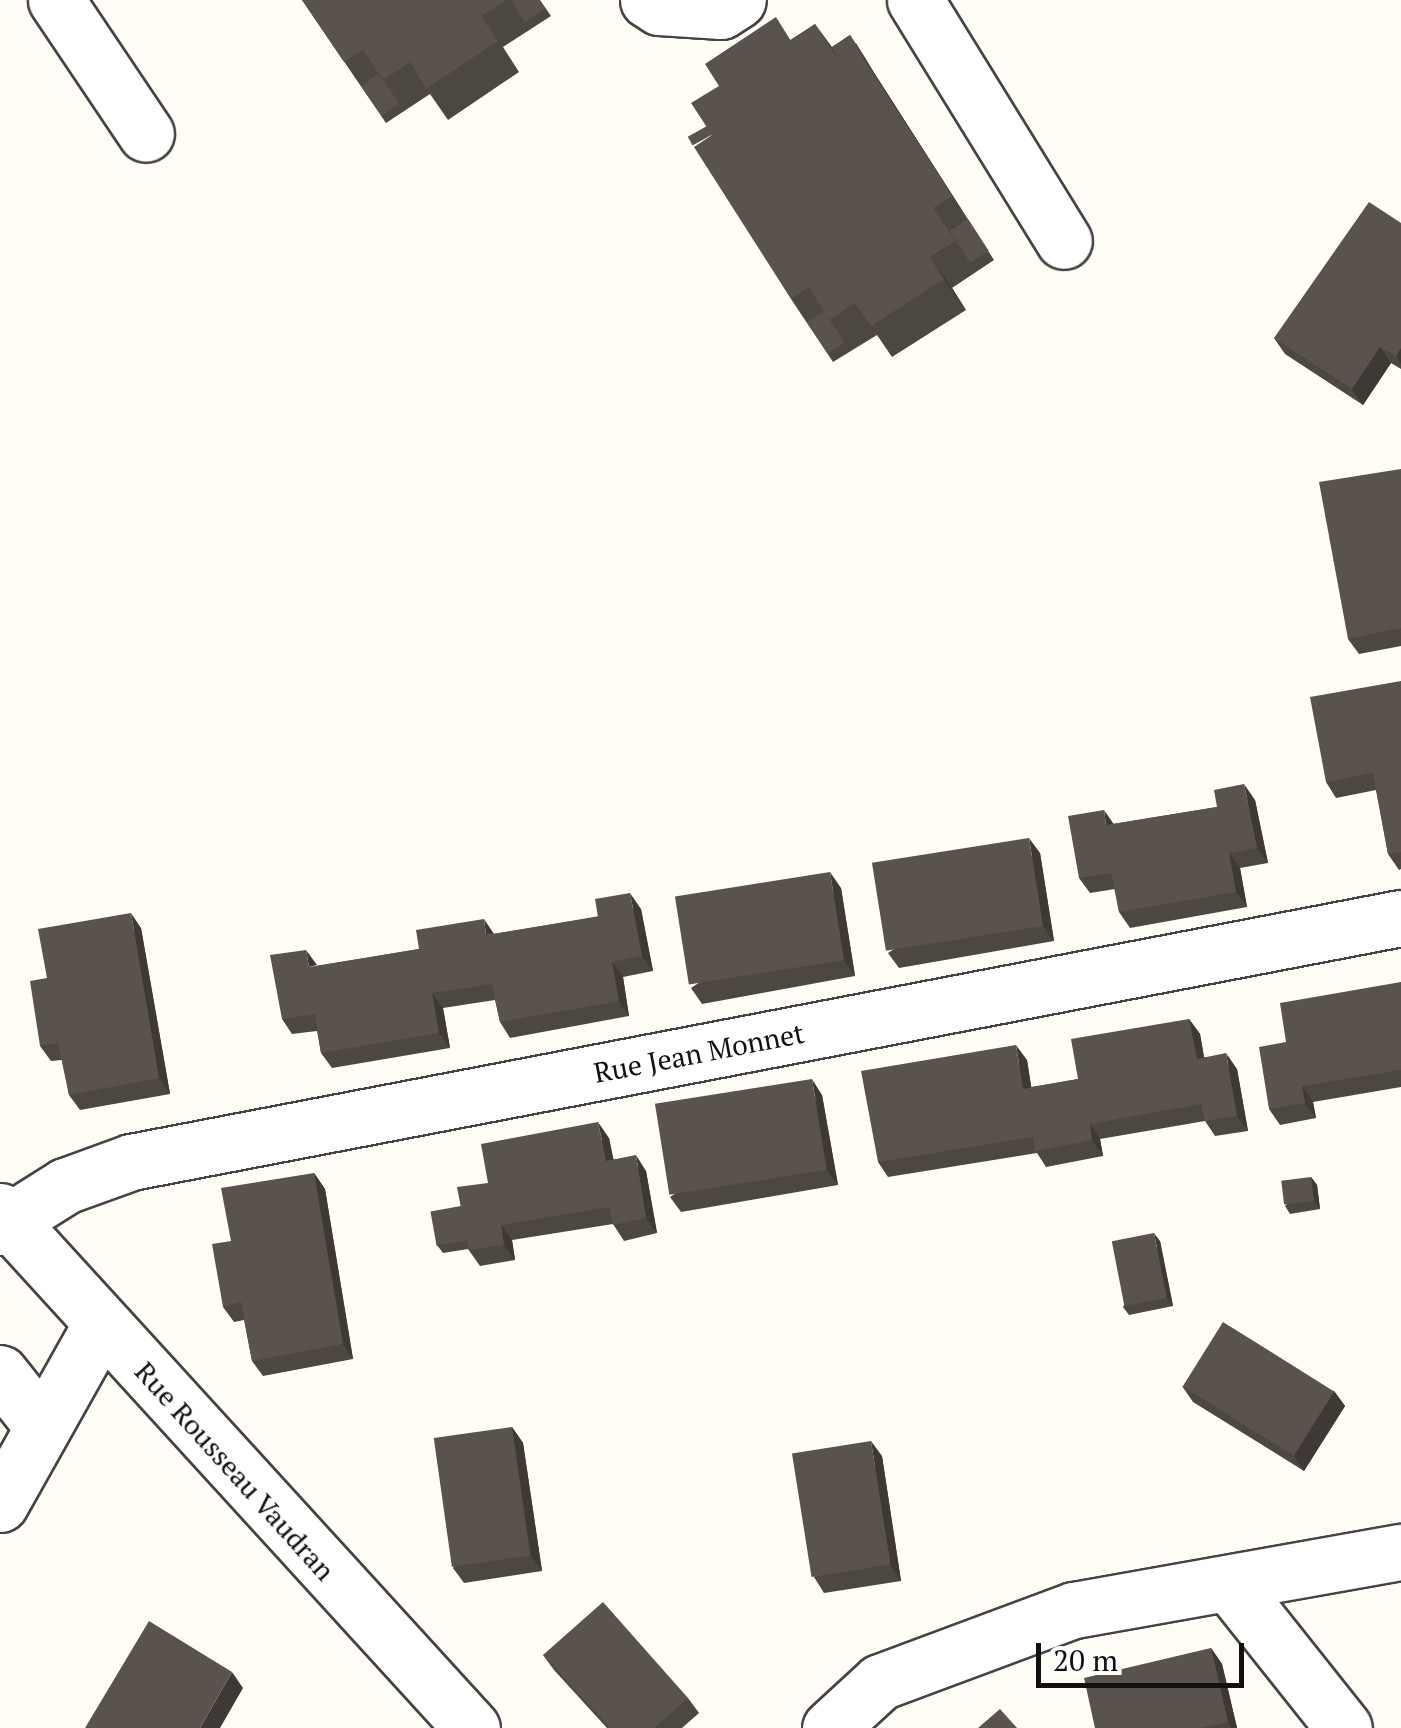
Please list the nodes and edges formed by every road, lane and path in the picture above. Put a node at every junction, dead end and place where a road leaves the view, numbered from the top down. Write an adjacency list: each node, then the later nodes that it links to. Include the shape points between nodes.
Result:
1 (56, 0): 5 (street)
2 (648, 0): 3 (street, via 659,7 721,11)
3 (738, 0)
4 (915, 0): 6 (street)
5 (146, 134)
6 (1064, 241)
7 (1401, 918): 8 (street, Rue Jean Monnet, via 130,1162)
8 (3, 1219): 9 (street, Rue Rousseau Vaudran)
9 (102, 1324): 11 (street); 15 (street, Rue Rousseau Vaudran)
10 (0, 1374): 11 (street)
11 (43, 1427): 12 (street)
12 (0, 1504)
13 (1401, 1552): 14 (street)
14 (1231, 1586): 16 (street, via 1074,1610 880,1682); 17 (street)
15 (472, 1728)
16 (830, 1728)
17 (1344, 1728)

